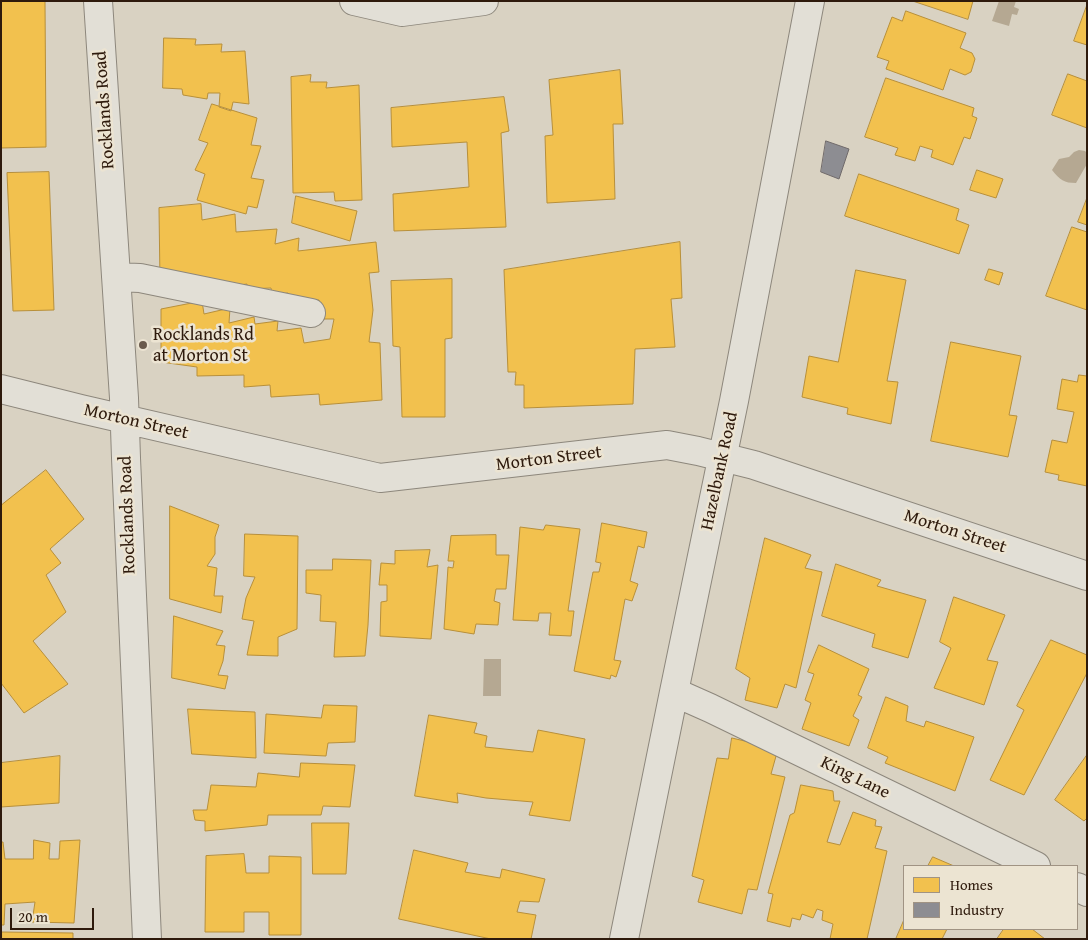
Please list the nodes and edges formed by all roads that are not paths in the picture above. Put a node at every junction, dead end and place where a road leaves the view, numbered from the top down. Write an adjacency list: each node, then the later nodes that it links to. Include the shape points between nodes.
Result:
1 (98, 1): 5 (street, Rocklands Road)
2 (354, 1): 3 (street, via 402,12)
3 (484, 1)
4 (810, 1): 9 (street, Hazelbank Road)
5 (116, 277): 6 (street, via 140,278); 8 (street, Rocklands Road)
6 (311, 313)
7 (1, 389): 8 (street, Morton Street)
8 (124, 419): 9 (street, Morton Street, via 380,478 667,445); 13 (street, Rocklands Road)
9 (723, 457): 10 (street, Morton Street); 11 (street, Hazelbank Road)
10 (1087, 576)
11 (674, 692): 12 (street, King Lane); 14 (street, Hazelbank Road)
12 (1034, 865)
13 (147, 939)
14 (624, 939)

